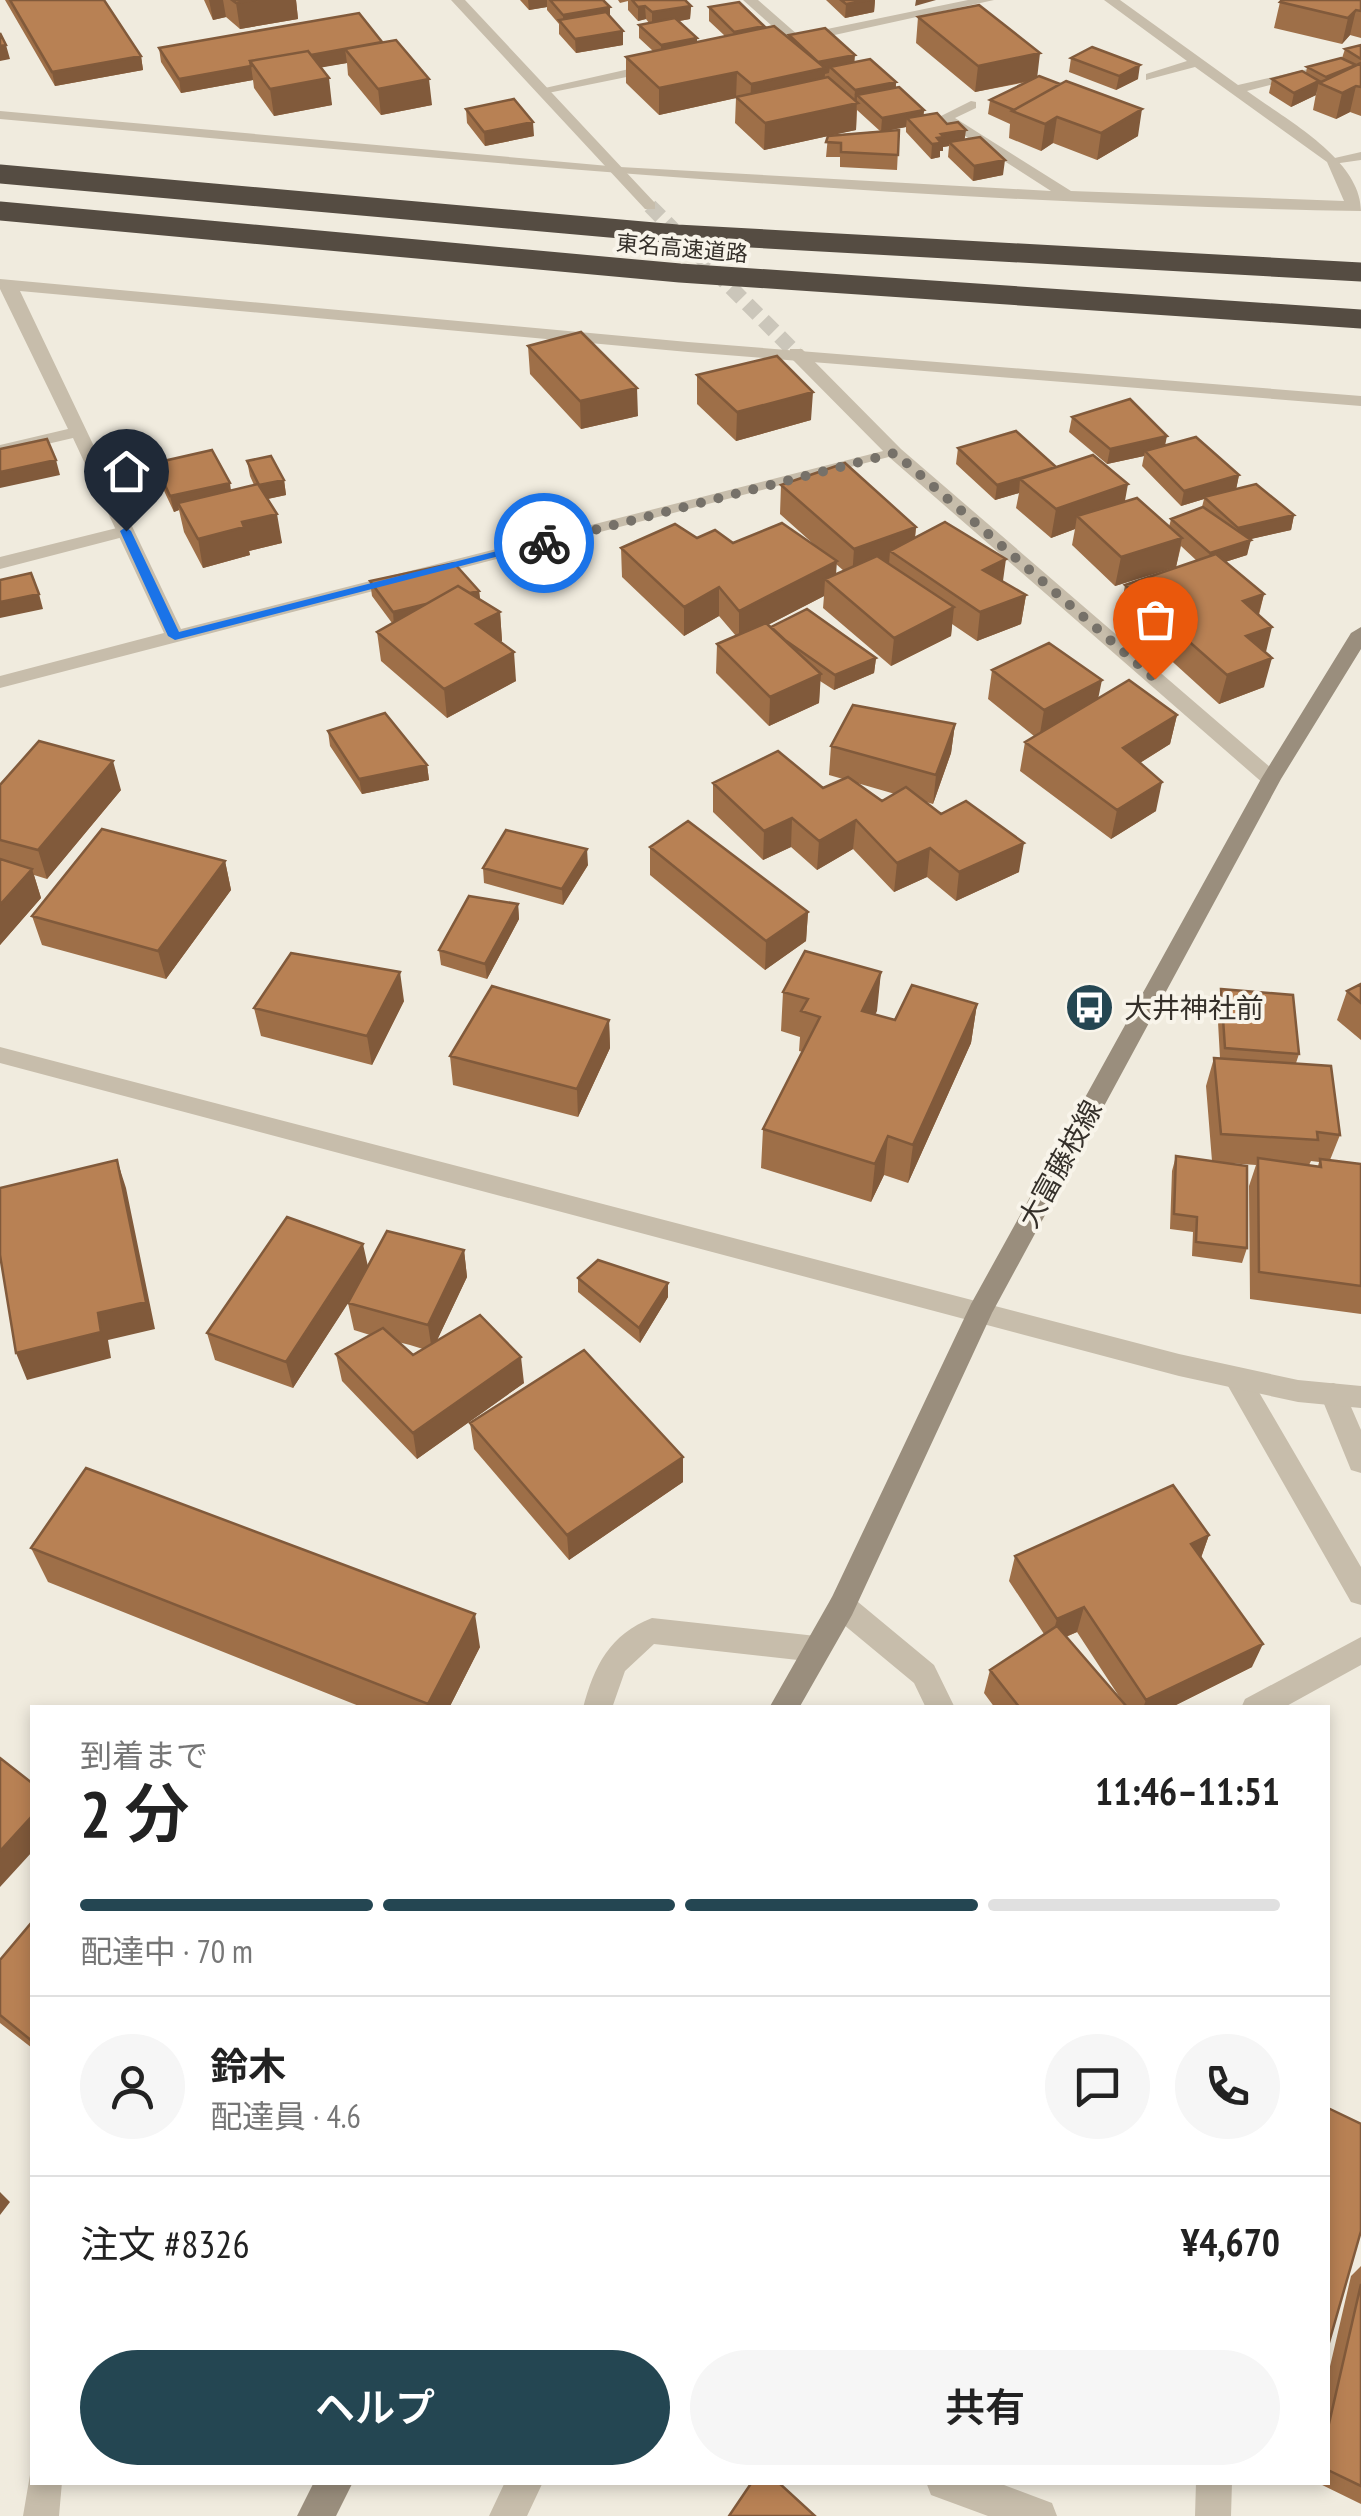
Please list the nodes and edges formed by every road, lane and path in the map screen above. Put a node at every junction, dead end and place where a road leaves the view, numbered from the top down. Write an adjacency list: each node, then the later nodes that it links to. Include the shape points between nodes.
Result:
1 (458, 0): 11 (street)
2 (750, 0): 5 (street)
3 (987, 0): 5 (street)
4 (1111, 0): 7 (street)
5 (795, 39): 6 (street)
6 (776, 43)
7 (1198, 62): 10 (street); 12 (street)
8 (679, 63): 11 (street)
9 (1322, 66): 12 (street)
10 (1151, 77)
11 (543, 90): 17 (street)
12 (1236, 90): 16 (street)
13 (971, 105): 19 (street, via 944,118)
14 (0, 114): 17 (street)
15 (1361, 156): 16 (street)
16 (1333, 160): 21 (street)
17 (620, 171): 19 (street); 20 (street)
18 (0, 174): 23 (highway, 東名高速道路, bridge, via 677,234)
19 (1069, 196): 21 (street)
20 (650, 206)
21 (1358, 206)
22 (0, 211): 25 (highway, 東名高速道路, bridge, via 680,273)
23 (1361, 270)
24 (4, 284): 26 (street); 28 (street)
25 (1361, 320)
26 (796, 353): 27 (street); 30 (street)
27 (1361, 401)
28 (78, 432): 29 (street); 31 (street)
29 (0, 450)
30 (895, 453): 34 (street); 36 (street)
31 (126, 531): 32 (street); 34 (street)
32 (0, 562)
33 (1361, 633): 36 (main road, 大富藤枝線)
34 (175, 636): 35 (street)
35 (0, 682)
36 (1270, 779): 38 (main road, 大富藤枝線)
37 (0, 1055): 38 (street)
38 (980, 1310): 39 (street); 44 (main road, 大富藤枝線)
39 (1238, 1378): 40 (street); 43 (street)
40 (1333, 1394): 41 (street); 42 (street)
41 (1361, 1397)
42 (1361, 1462)
43 (1361, 1592)
44 (842, 1606): 45 (main road, 大富藤枝線); 49 (street, via 924,1674)
45 (816, 1649): 47 (street, via 652,1631 628,1642 608,1670); 48 (main road, 大富藤枝線)
46 (1361, 1650): 50 (street)
47 (598, 1705)
48 (785, 1705)
49 (940, 1705)
50 (1260, 1705)
51 (44, 2485): 56 (street)
52 (333, 2485): 57 (main road)
53 (523, 2485): 58 (street)
54 (952, 2485): 59 (street)
55 (1214, 2485): 60 (street)
56 (41, 2516)
57 (316, 2516)
58 (507, 2516)
59 (1039, 2516)
60 (1213, 2516)

